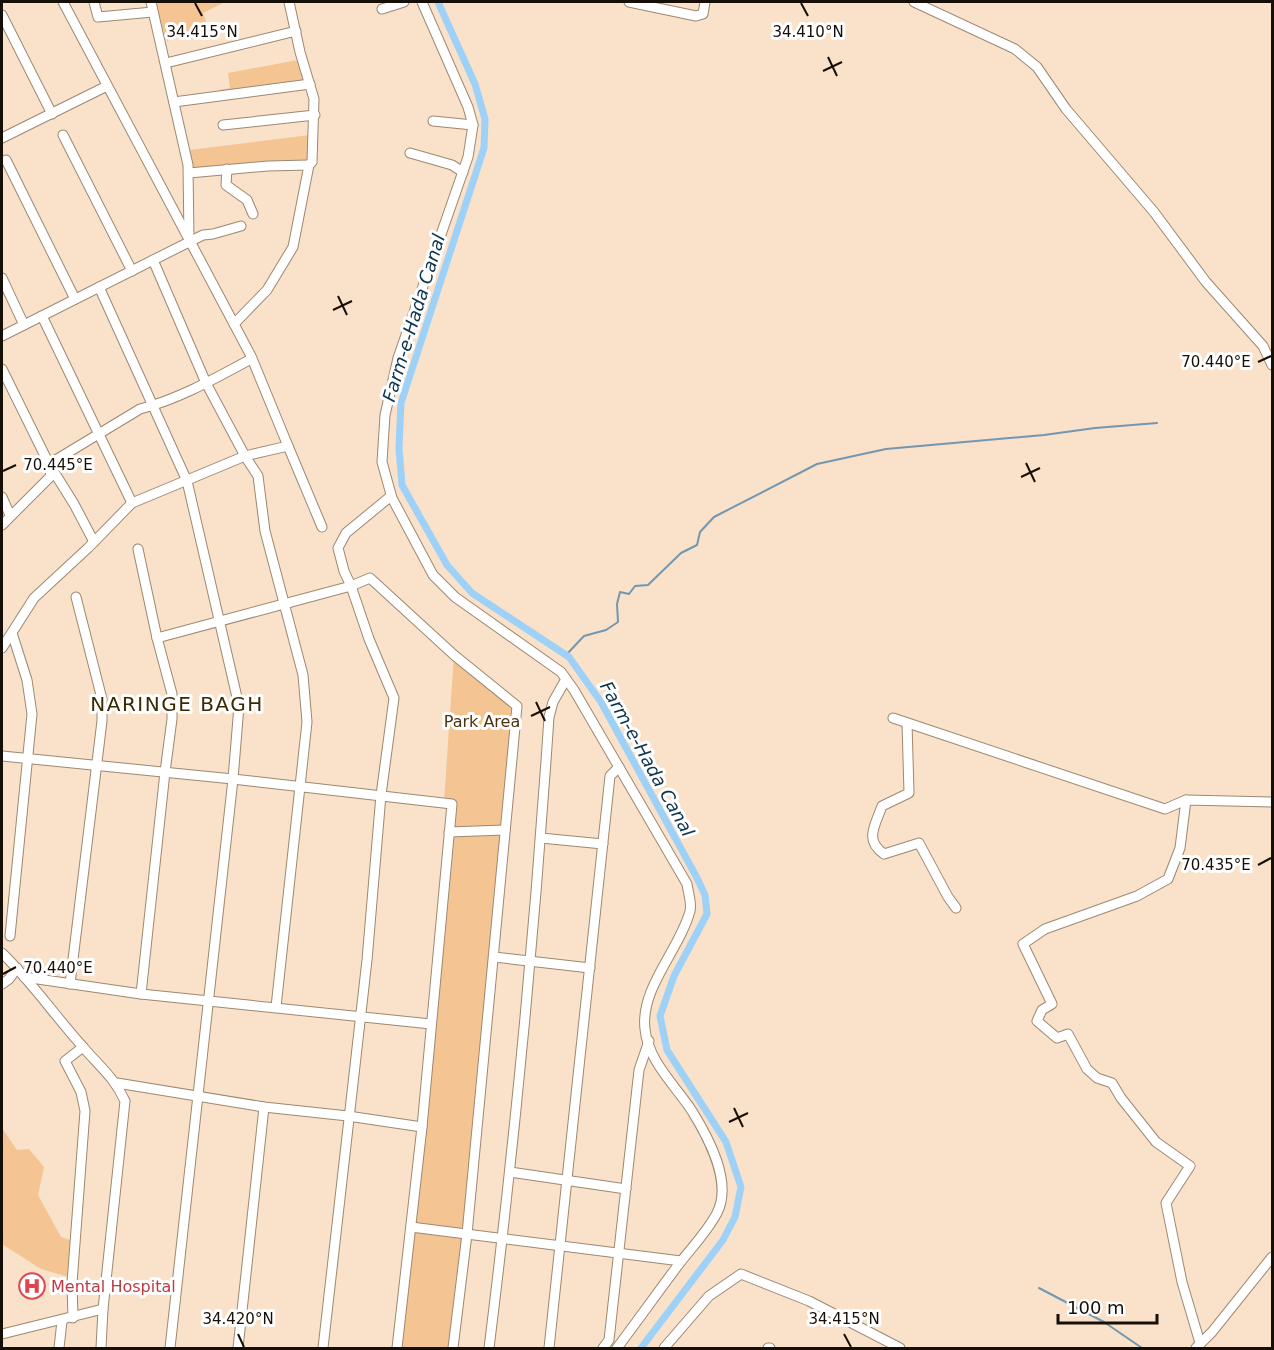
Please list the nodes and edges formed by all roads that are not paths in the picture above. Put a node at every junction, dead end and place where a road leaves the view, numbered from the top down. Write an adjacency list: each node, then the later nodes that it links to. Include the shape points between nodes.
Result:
1 (63, 2): 16 (street)
2 (94, 2): 11 (street, via 98,17)
3 (150, 2): 11 (street)
4 (290, 2): 13 (street)
5 (404, 2): 10 (street)
6 (422, 2): 22 (street)
7 (629, 2): 8 (street, via 696,16 703,14)
8 (705, 2)
9 (914, 2): 44 (street, via 1016,49 1037,67 1066,109 1154,212 1206,282 1263,346)
10 (382, 9)
11 (153, 12): 14 (street)
12 (2, 15): 18 (street)
13 (296, 31): 14 (street); 15 (street)
14 (166, 63): 17 (street)
15 (310, 84): 17 (street); 19 (street)
16 (107, 86): 18 (street); 33 (street)
17 (174, 102): 30 (street)
18 (52, 114): 24 (street)
19 (315, 115): 21 (street); 27 (street)
20 (433, 121): 22 (street)
21 (223, 125)
22 (473, 125): 29 (street)
23 (63, 135): 35 (street)
24 (2, 138)
25 (410, 153): 29 (street)
26 (6, 160): 38 (street)
27 (309, 165): 28 (street); 40 (street, via 293,247 267,290)
28 (228, 169): 30 (street); 31 (street, via 226,185 247,200)
29 (463, 172): 53 (street, via 398,358 390,392 382,462)
30 (189, 173): 33 (street)
31 (253, 214)
32 (241, 226): 33 (street)
33 (189, 242): 34 (street); 40 (street)
34 (153, 260): 35 (street); 46 (street)
35 (132, 271): 37 (street)
36 (2, 278): 41 (street)
37 (99, 287): 38 (street); 47 (street)
38 (75, 299): 39 (street)
39 (42, 316): 41 (street); 48 (street)
40 (234, 324): 43 (street)
41 (24, 325): 42 (street)
42 (2, 336)
43 (251, 359): 46 (street); 49 (street)
44 (1272, 365)
45 (2, 369): 51 (street)
46 (206, 383): 47 (street); 50 (street)
47 (154, 406): 48 (street, via 140,409); 52 (street)
48 (100, 434): 51 (street); 55 (street)
49 (288, 446): 50 (street); 58 (street)
50 (245, 456): 52 (street); 63 (street, via 258,476 266,531)
51 (49, 464): 56 (street, via 51,476); 59 (street)
52 (187, 481): 55 (street); 64 (street)
53 (391, 496): 61 (street, via 346,533 338,548); 68 (street, via 433,575 454,597)
54 (2, 497): 56 (street)
55 (132, 503): 59 (street)
56 (10, 515): 57 (street)
57 (2, 525)
58 (322, 527)
59 (94, 542): 65 (street, via 34,598)
60 (138, 549): 66 (street)
61 (351, 586): 63 (street); 78 (street, via 394,698); 81 (street, via 370,579 517,706)
62 (76, 597): 73 (street, via 102,699)
63 (285, 605): 64 (street); 77 (street, via 303,675 307,722)
64 (219, 623): 66 (street); 76 (street, via 239,706)
65 (12, 633): 67 (street); 72 (street, via 31,705)
66 (157, 638): 75 (street, via 172,694)
67 (2, 648)
68 (566, 679): 74 (street); 83 (street, via 549,717)
69 (893, 718): 70 (street)
70 (907, 723): 79 (street, via 1165,809); 85 (street, via 909,793 882,806 871,838 874,848 884,855 920,843)
71 (2, 756): 72 (street)
72 (28, 757): 73 (street); 86 (street)
73 (96, 766): 75 (street); 94 (street)
74 (619, 766): 84 (street, via 610,776); 100 (street, via 687,884 691,909 648,999 645,1028)
75 (165, 772): 76 (street); 95 (street)
76 (233, 779): 77 (street); 96 (street)
77 (300, 787): 78 (street); 97 (street)
78 (381, 795): 82 (street, via 452,804); 98 (street)
79 (1186, 800): 80 (street); 121 (street, via 1180,848 1168,879 1137,896 1045,929 1023,944 1052,1004 1042,1010 1036,1022 1057,1038 1068,1034 1087,1069 1096,1078 1112,1083 1156,1142 1190,1166 1166,1203)
80 (1272, 802)
81 (505, 830): 82 (street); 88 (street)
82 (449, 832): 99 (street)
83 (541, 838): 84 (street); 89 (street)
84 (603, 844): 91 (street)
85 (956, 908)
86 (10, 936)
87 (2, 953): 90 (street)
88 (494, 957): 89 (street); 111 (street)
89 (530, 961): 91 (street); 107 (street)
90 (17, 968): 92 (street); 93 (street)
91 (590, 968): 108 (street)
92 (24, 977): 94 (street); 101 (street)
93 (2, 984)
94 (70, 984): 95 (street)
95 (141, 994): 96 (street)
96 (209, 1000): 97 (street); 103 (street)
97 (276, 1007): 98 (street)
98 (360, 1016): 99 (street); 105 (street)
99 (431, 1024): 106 (street)
100 (649, 1041): 109 (street, via 639,1070); 116 (street, via 669,1082 708,1138 718,1164 722,1193 718,1211)
101 (83, 1047): 102 (street); 118 (street, via 65,1061 81,1092 85,1111 72,1283)
102 (117, 1083): 103 (street); 117 (street, via 125,1101)
103 (197, 1096): 104 (street); 124 (street)
104 (264, 1107): 105 (street); 125 (street)
105 (348, 1116): 106 (street); 126 (street)
106 (422, 1128): 110 (street)
107 (510, 1172): 108 (street); 112 (street)
108 (567, 1181): 109 (street); 113 (street)
109 (626, 1189): 114 (street)
110 (411, 1227): 111 (street); 127 (street)
111 (467, 1234): 112 (street); 128 (street)
112 (502, 1238): 113 (street); 129 (street)
113 (561, 1246): 114 (street); 130 (street)
114 (619, 1253): 116 (street); 131 (street, via 609,1340)
115 (1272, 1257): 121 (street)
116 (681, 1261): 132 (street)
117 (103, 1309): 118 (street); 123 (street)
118 (73, 1318): 119 (street)
119 (62, 1321): 120 (street); 122 (street)
120 (2, 1334)
121 (1198, 1346)
122 (59, 1348)
123 (101, 1348)
124 (170, 1348)
125 (238, 1348)
126 (323, 1348)
127 (397, 1348)
128 (453, 1348)
129 (489, 1348)
130 (549, 1348)
131 (603, 1348)
132 (617, 1348)
133 (664, 1348): 134 (street, via 709,1296 741,1274 809,1301)
134 (900, 1348)

